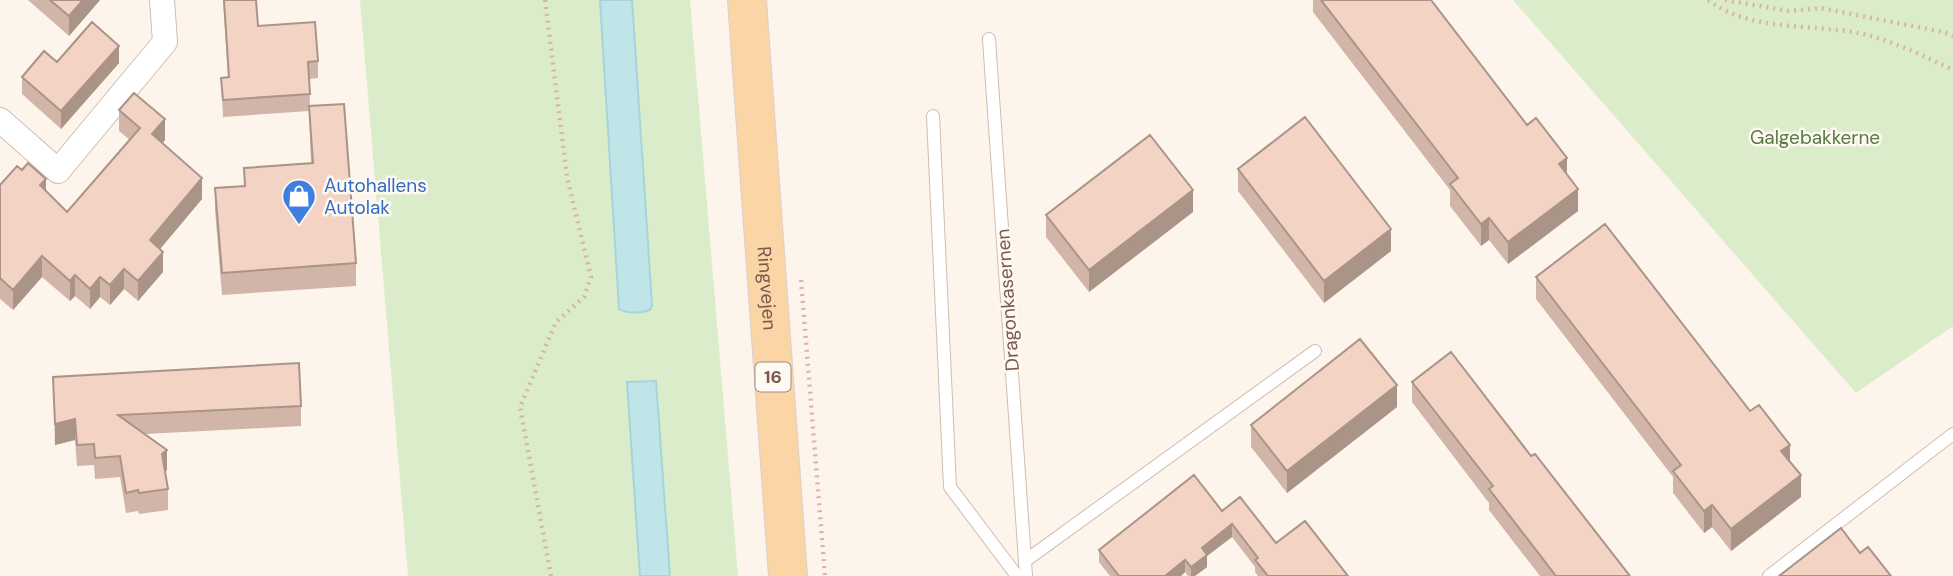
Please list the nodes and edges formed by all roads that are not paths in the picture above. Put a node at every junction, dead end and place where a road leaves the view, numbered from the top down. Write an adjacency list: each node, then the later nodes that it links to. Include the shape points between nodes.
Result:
1 (162, 0): 5 (street, via 164,42 58,171)
2 (747, 0): 9 (main road, Ringvejen / 16)
3 (989, 38): 8 (lane, Dragonkasernen)
4 (933, 116): 10 (lane, via 950,487)
5 (0, 120)
6 (1315, 351): 8 (lane)
7 (1953, 434): 12 (lane)
8 (1025, 561): 11 (lane, Dragonkasernen)
9 (788, 576)
10 (1017, 576)
11 (1026, 576)
12 (1769, 576)

